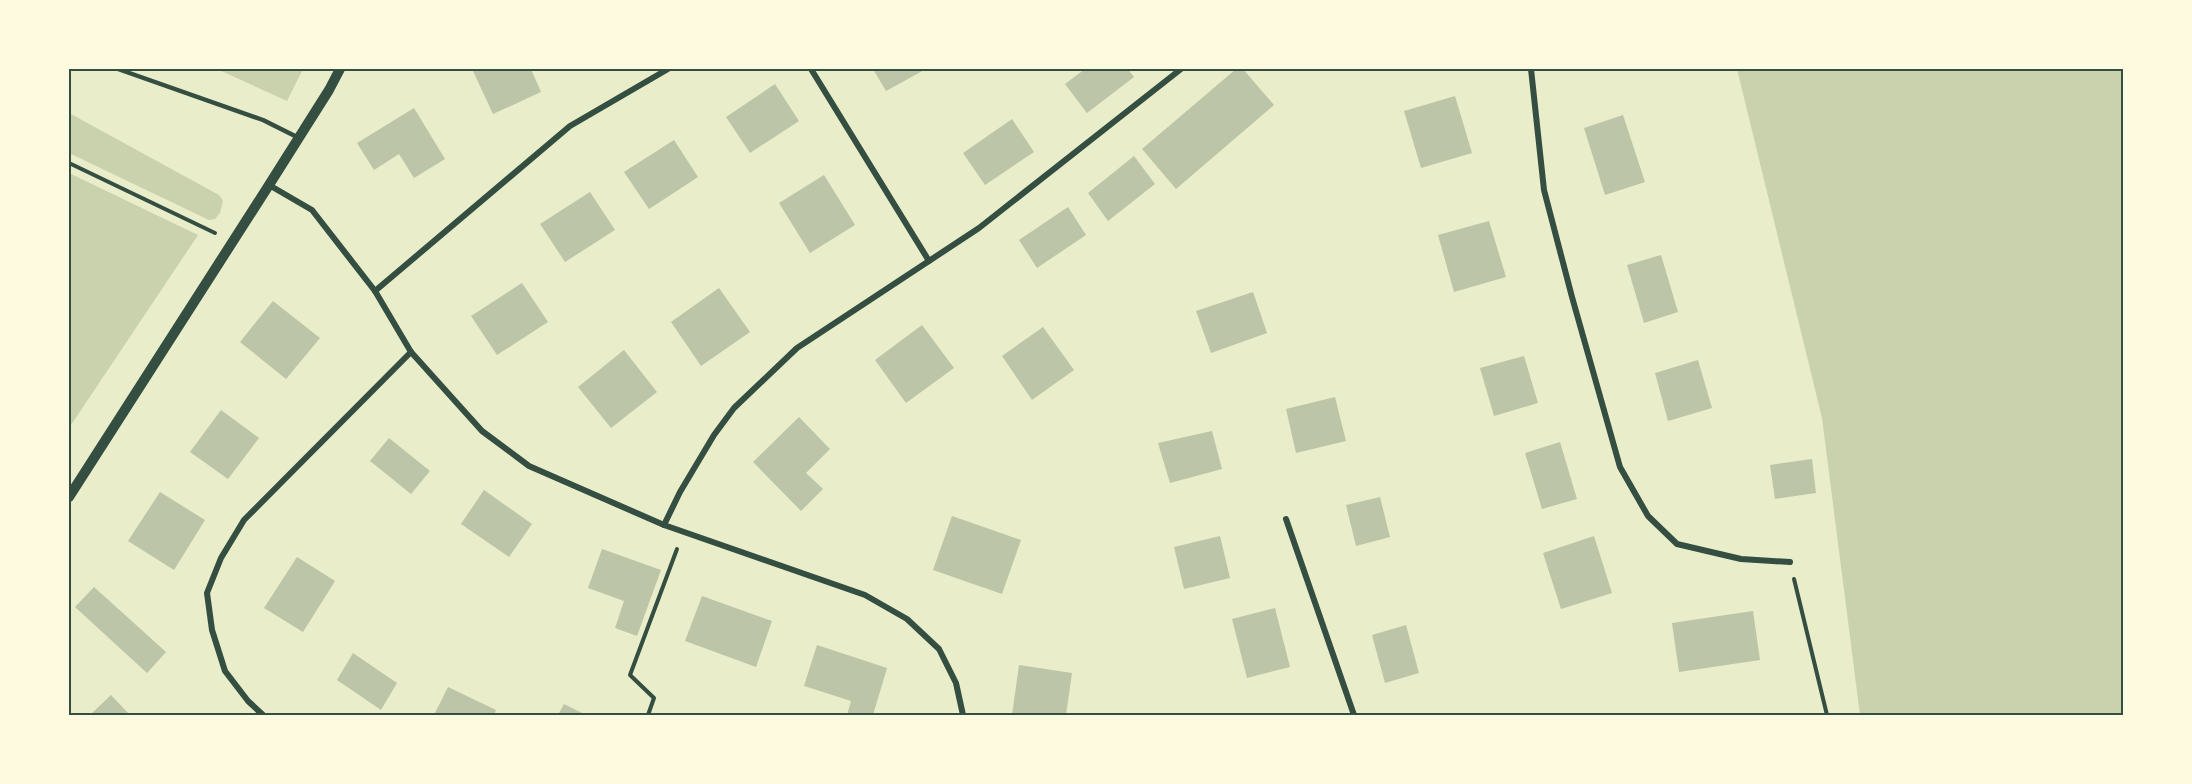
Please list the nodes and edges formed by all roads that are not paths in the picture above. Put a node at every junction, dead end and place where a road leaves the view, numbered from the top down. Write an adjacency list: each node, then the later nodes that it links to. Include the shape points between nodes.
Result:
1 (118, 69): 7 (lane, via 263,120)
2 (340, 69): 7 (street)
3 (668, 69): 10 (street, via 570,126)
4 (811, 69): 9 (street)
5 (1181, 69): 9 (street, via 980,228)
6 (1531, 69): 15 (street, via 1544,190 1620,468 1648,516 1677,544 1740,559)
7 (299, 138): 8 (street)
8 (269, 185): 10 (street, via 312,210); 12 (street)
9 (929, 261): 14 (street, via 797,348 734,408 714,435)
10 (375, 291): 11 (street)
11 (411, 352): 14 (street, via 482,431 529,466); 16 (street, via 244,520 221,558 207,592 212,630 225,671)
12 (69, 497)
13 (1286, 519): 18 (street)
14 (664, 525): 17 (street, via 865,595 907,619 939,649 956,683)
15 (1790, 562)
16 (263, 715)
17 (963, 715)
18 (1354, 715)

